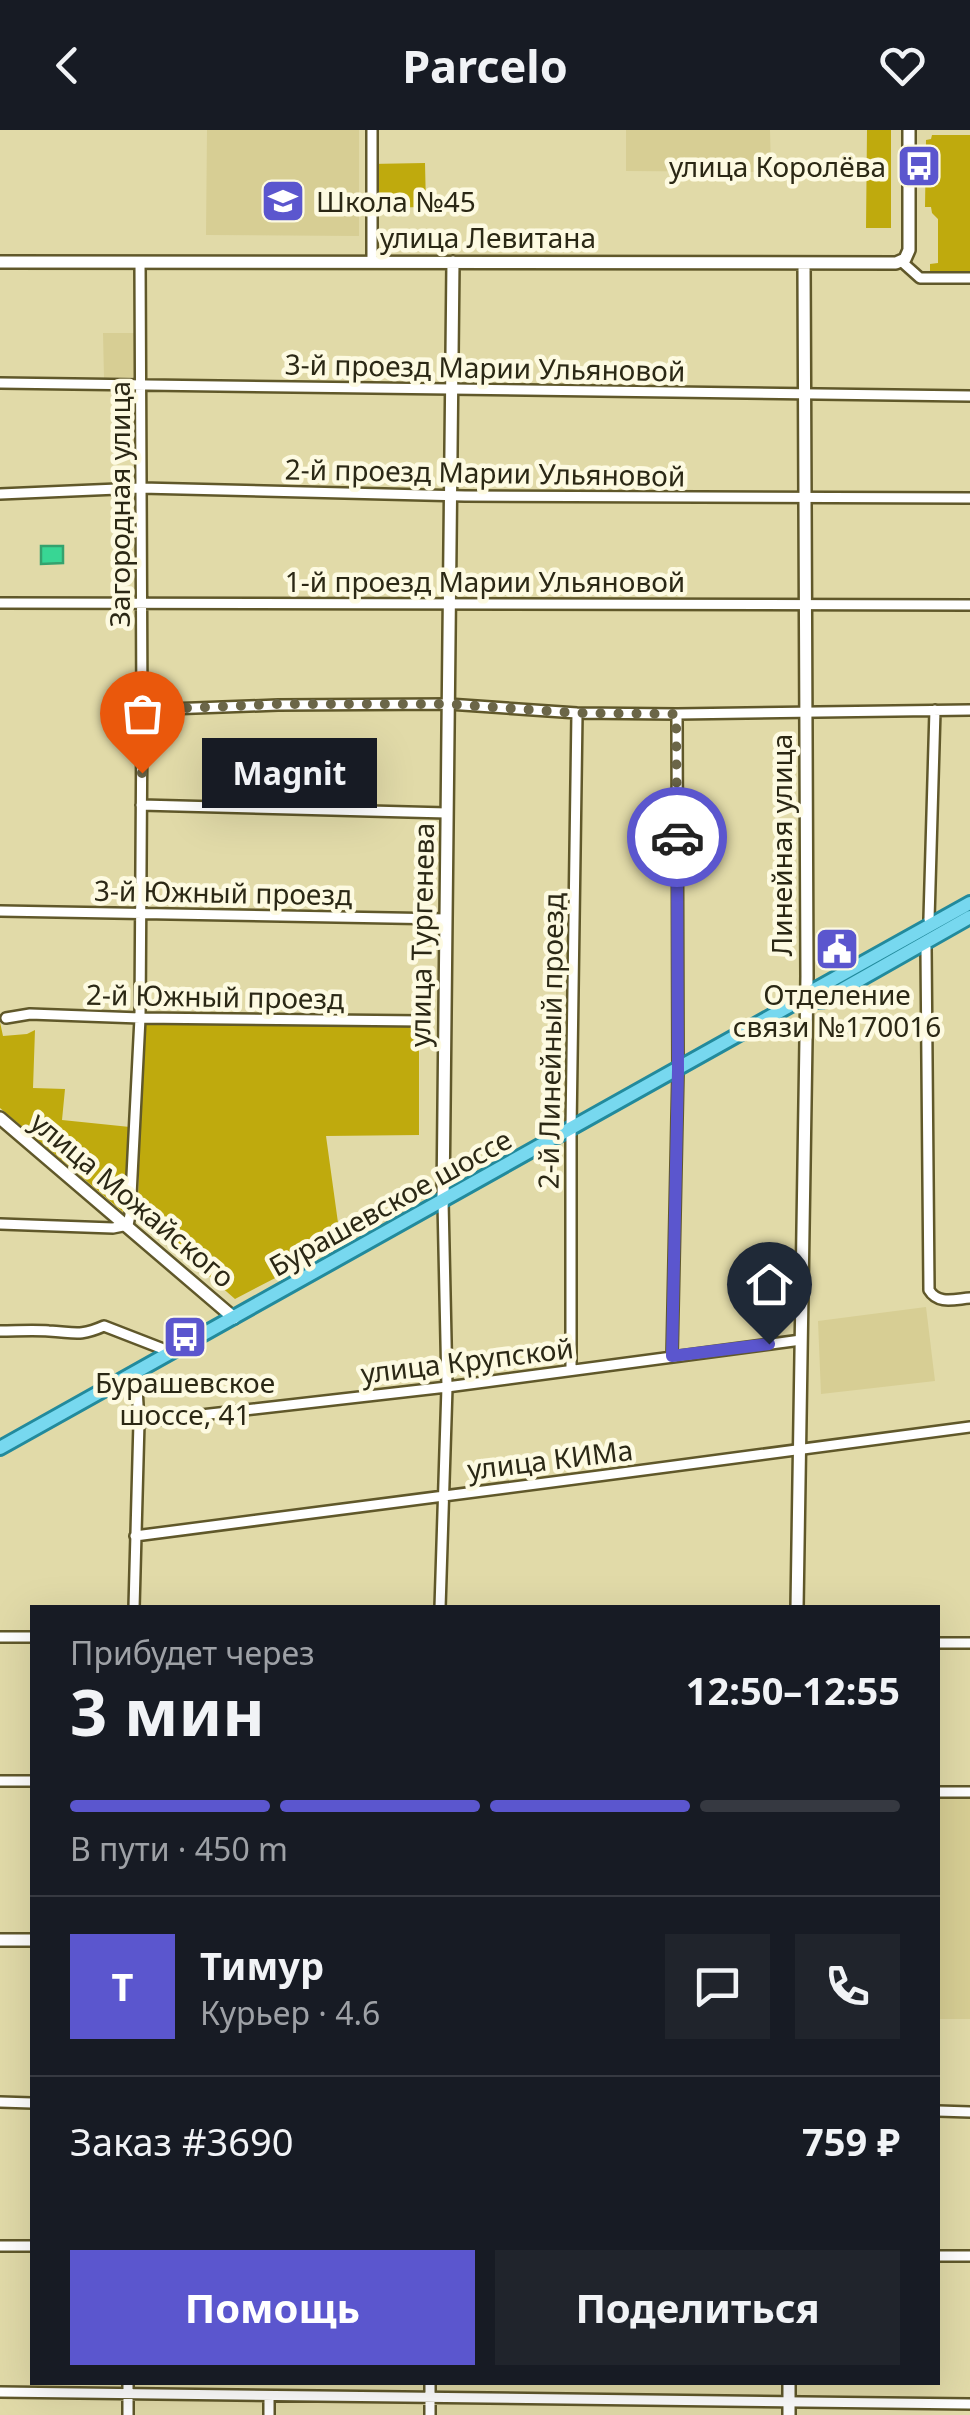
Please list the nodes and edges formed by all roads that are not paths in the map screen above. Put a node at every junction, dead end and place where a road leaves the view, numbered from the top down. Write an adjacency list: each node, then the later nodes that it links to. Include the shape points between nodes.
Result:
1 (372, 130): 6 (street)
2 (909, 130): 3 (main road, via 909,250)
3 (901, 261): 8 (main road, улица Левитана); 9 (street, улица Левитана, via 920,278)
4 (0, 262): 5 (main road, улица Левитана)
5 (140, 262): 6 (main road, улица Левитана); 11 (street, Загородная улица)
6 (372, 262): 7 (main road, улица Левитана)
7 (453, 262): 8 (main road, улица Левитана); 12 (main road, улица Тургенева)
8 (804, 262): 13 (main road, Линейная улица)
9 (970, 278)
10 (0, 383): 11 (street, 3-й проезд Марии Ульяновой)
11 (140, 385): 12 (street, 3-й проезд Марии Ульяновой); 15 (street, Загородная улица)
12 (452, 389): 13 (street, 3-й проезд Марии Ульяновой); 17 (main road, улица Тургенева)
13 (804, 394): 14 (street, 3-й проезд Марии Ульяновой); 18 (main road, Линейная улица)
14 (970, 396)
15 (141, 488): 16 (street, 2-й проезд Марии Ульяновой); 17 (street, 2-й проезд Марии Ульяновой); 20 (street, Загородная улица)
16 (0, 494)
17 (450, 496): 18 (street, 2-й проезд Марии Ульяновой); 22 (main road, улица Тургенева)
18 (805, 498): 19 (street, 2-й проезд Марии Ульяновой); 23 (main road, Линейная улица)
19 (970, 498)
20 (142, 602): 21 (street, 1-й проезд Марии Ульяновой); 22 (street, 1-й проезд Марии Ульяновой); 26 (street, Загородная улица)
21 (0, 603)
22 (449, 604): 23 (street, 1-й проезд Марии Ульяновой); 25 (main road, улица Тургенева)
23 (805, 605): 24 (street, 1-й проезд Марии Ульяновой); 29 (main road, Линейная улица)
24 (970, 605)
25 (448, 704): 26 (street); 30 (street); 33 (main road, улица Тургенева)
26 (142, 710): 32 (street, Загородная улица)
27 (935, 710): 28 (street); 29 (street); 39 (street)
28 (970, 710)
29 (806, 712): 31 (street); 41 (main road, Линейная улица)
30 (577, 713): 31 (street); 47 (street, 2-й Линейный проезд)
31 (676, 714): 45 (street)
32 (141, 805): 33 (street); 36 (street, Загородная улица)
33 (447, 813): 38 (main road, улица Тургенева)
34 (970, 902): 39 (main road, Бурашевское шоссе)
35 (0, 910): 36 (street, 3-й Южный проезд)
36 (140, 913): 38 (street, 3-й Южный проезд); 43 (street, Загородная улица)
37 (970, 918): 40 (main road, Бурашевское шоссе)
38 (446, 919): 48 (main road, улица Тургенева)
39 (932, 924): 41 (main road, Бурашевское шоссе)
40 (923, 943): 41 (main road, Бурашевское шоссе, via 822,1001); 51 (street, via 929,1290 941,1301)
41 (806, 1000): 45 (main road, Бурашевское шоссе); 54 (main road, Линейная улица)
42 (6, 1018): 43 (street, 2-й Южный проезд)
43 (140, 1018): 44 (street, 2-й Южный проезд); 50 (street, Загородная улица)
44 (423, 1021)
45 (678, 1070): 47 (main road, Бурашевское шоссе); 56 (street)
46 (0, 1118): 50 (main road, улица Можайского)
47 (571, 1129): 48 (main road, Бурашевское шоссе); 57 (street, 2-й Линейный проезд)
48 (443, 1201): 52 (main road, Бурашевское шоссе); 59 (street, улица Тургенева)
49 (0, 1224): 50 (street)
50 (128, 1225): 52 (main road, улица Можайского)
51 (970, 1298)
52 (234, 1318): 55 (main road, Бурашевское шоссе)
53 (0, 1331): 55 (street, via 72,1335 104,1326)
54 (801, 1340): 56 (street, улица Крупской); 63 (main road, Линейная улица)
55 (172, 1352): 58 (main road, Бурашевское шоссе)
56 (672, 1356): 57 (street, улица Крупской)
57 (571, 1369): 59 (street, улица Крупской)
58 (132, 1375): 60 (street); 62 (main road, Бурашевское шоссе)
59 (447, 1387): 60 (street, улица Крупской); 64 (street, улица Тургенева)
60 (139, 1422): 65 (street)
61 (970, 1427): 63 (street, улица КИМа)
62 (0, 1448)
63 (800, 1451): 64 (street, улица КИМа); 68 (main road, Линейная улица)
64 (444, 1494): 65 (street, улица КИМа); 67 (street, улица Тургенева)
65 (135, 1536): 66 (street)
66 (134, 1605)
67 (440, 1605)
68 (797, 1605)
69 (0, 1637): 70 (street)
70 (30, 1637)
71 (970, 1643): 72 (street)
72 (940, 1644)
73 (0, 1781): 74 (street)
74 (30, 1781)
75 (940, 1792): 76 (street)
76 (970, 1792)
77 (0, 1940): 78 (main road)
78 (30, 1940)
79 (0, 2102): 80 (street)
80 (30, 2103)
81 (940, 2112): 82 (street)
82 (970, 2112)
83 (0, 2246): 84 (street)
84 (30, 2246)
85 (940, 2256): 86 (street)
86 (970, 2256)
87 (287, 2385): 92 (street)
88 (430, 2385): 93 (street)
89 (128, 2388): 90 (street); 91 (street); 96 (street)
90 (0, 2392)
91 (270, 2396): 92 (street); 97 (street)
92 (287, 2396): 93 (street)
93 (430, 2398): 95 (street); 98 (street)
94 (970, 2404): 95 (street)
95 (789, 2408)
96 (128, 2415)
97 (269, 2415)
98 (430, 2415)

